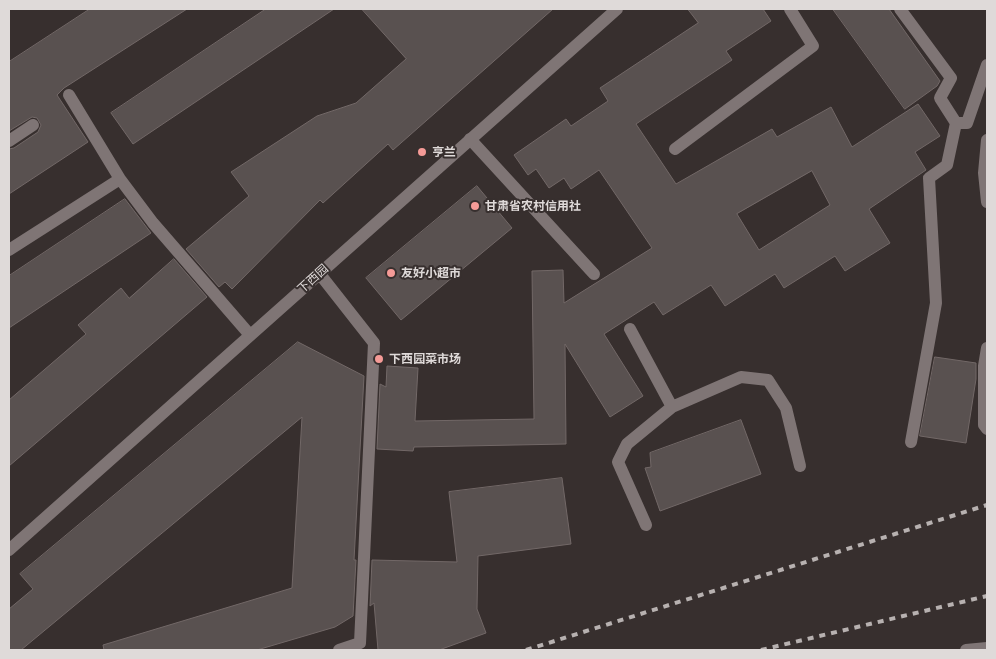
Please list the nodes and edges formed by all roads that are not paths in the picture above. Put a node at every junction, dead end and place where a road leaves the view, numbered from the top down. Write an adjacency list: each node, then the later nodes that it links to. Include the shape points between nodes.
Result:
1 (617, 9): 8 (street, 下西园)
2 (790, 9): 11 (street, via 813,46)
3 (900, 9): 6 (street, via 952,78 940,98)
4 (987, 65): 6 (street, via 967,123)
5 (69, 95): 12 (street)
6 (956, 123): 22 (street, via 948,165 930,178 936,303)
7 (33, 125): 10 (street)
8 (470, 140): 15 (street, 下西园); 16 (street)
9 (987, 140): 13 (street, via 984,173)
10 (9, 141)
11 (675, 149)
12 (120, 179): 14 (street); 18 (street, via 153,223)
13 (987, 202)
14 (9, 250)
15 (319, 273): 18 (street, 下西园); 27 (street, via 374,343 360,643)
16 (594, 274)
17 (630, 329): 20 (street)
18 (250, 335): 25 (street, 下西园)
19 (987, 348): 21 (street, via 984,425)
20 (672, 408): 23 (street, via 742,377 768,380 786,408); 24 (street, via 627,444 618,462)
21 (987, 430)
22 (911, 442)
23 (800, 466)
24 (646, 525)
25 (9, 550)
26 (987, 648): 28 (street)
27 (339, 650)
28 (971, 650)

